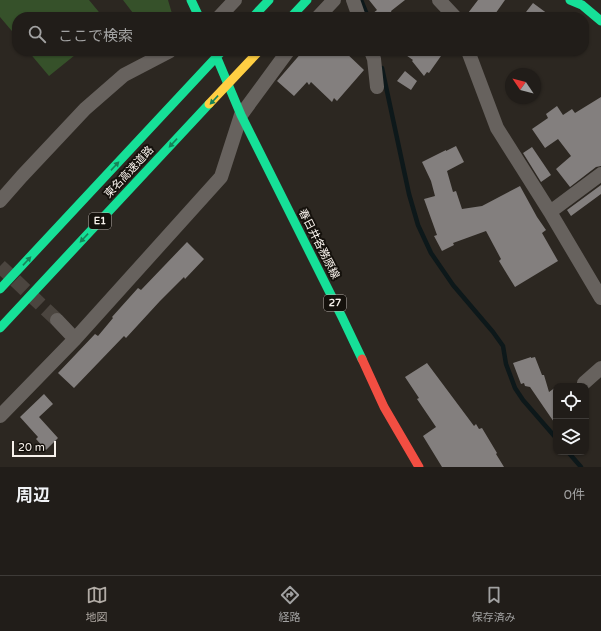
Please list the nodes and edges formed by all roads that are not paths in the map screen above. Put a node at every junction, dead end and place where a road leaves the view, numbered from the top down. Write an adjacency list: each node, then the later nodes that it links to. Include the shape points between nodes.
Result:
1 (191, 0): 9 (main road)
2 (235, 0): 10 (street)
3 (269, 0): 11 (main road)
4 (307, 0): 12 (main road)
5 (334, 0): 13 (street)
6 (353, 0): 14 (street)
7 (439, 0): 15 (street)
8 (570, 0): 16 (main road)
9 (197, 12)
10 (224, 12)
11 (258, 12)
12 (296, 12)
13 (323, 12)
14 (357, 12)
15 (450, 12)
16 (601, 21)
17 (160, 56): 27 (street, via 124,75 85,109)
18 (216, 56): 25 (main road, 春日井各務原線 / 27)
19 (217, 56): 29 (main road, 東名高速道路 / E1, one-way to 19)
20 (254, 56): 32 (main road, 東名高速道路 / E1, one-way to 32)
21 (284, 56): 25 (street)
22 (373, 56): 24 (street)
23 (470, 56): 28 (street, via 497,128)
24 (378, 87)
25 (241, 115): 33 (street, via 221,177); 37 (main road, 春日井各務原線 / 27, via 384,407)
26 (601, 174): 28 (street)
27 (0, 202)
28 (550, 212): 30 (street)
29 (0, 289)
30 (601, 298)
31 (57, 320): 33 (street)
32 (0, 328)
33 (75, 339): 36 (street)
34 (601, 368): 35 (street)
35 (584, 383)
36 (0, 416)
37 (420, 467)

